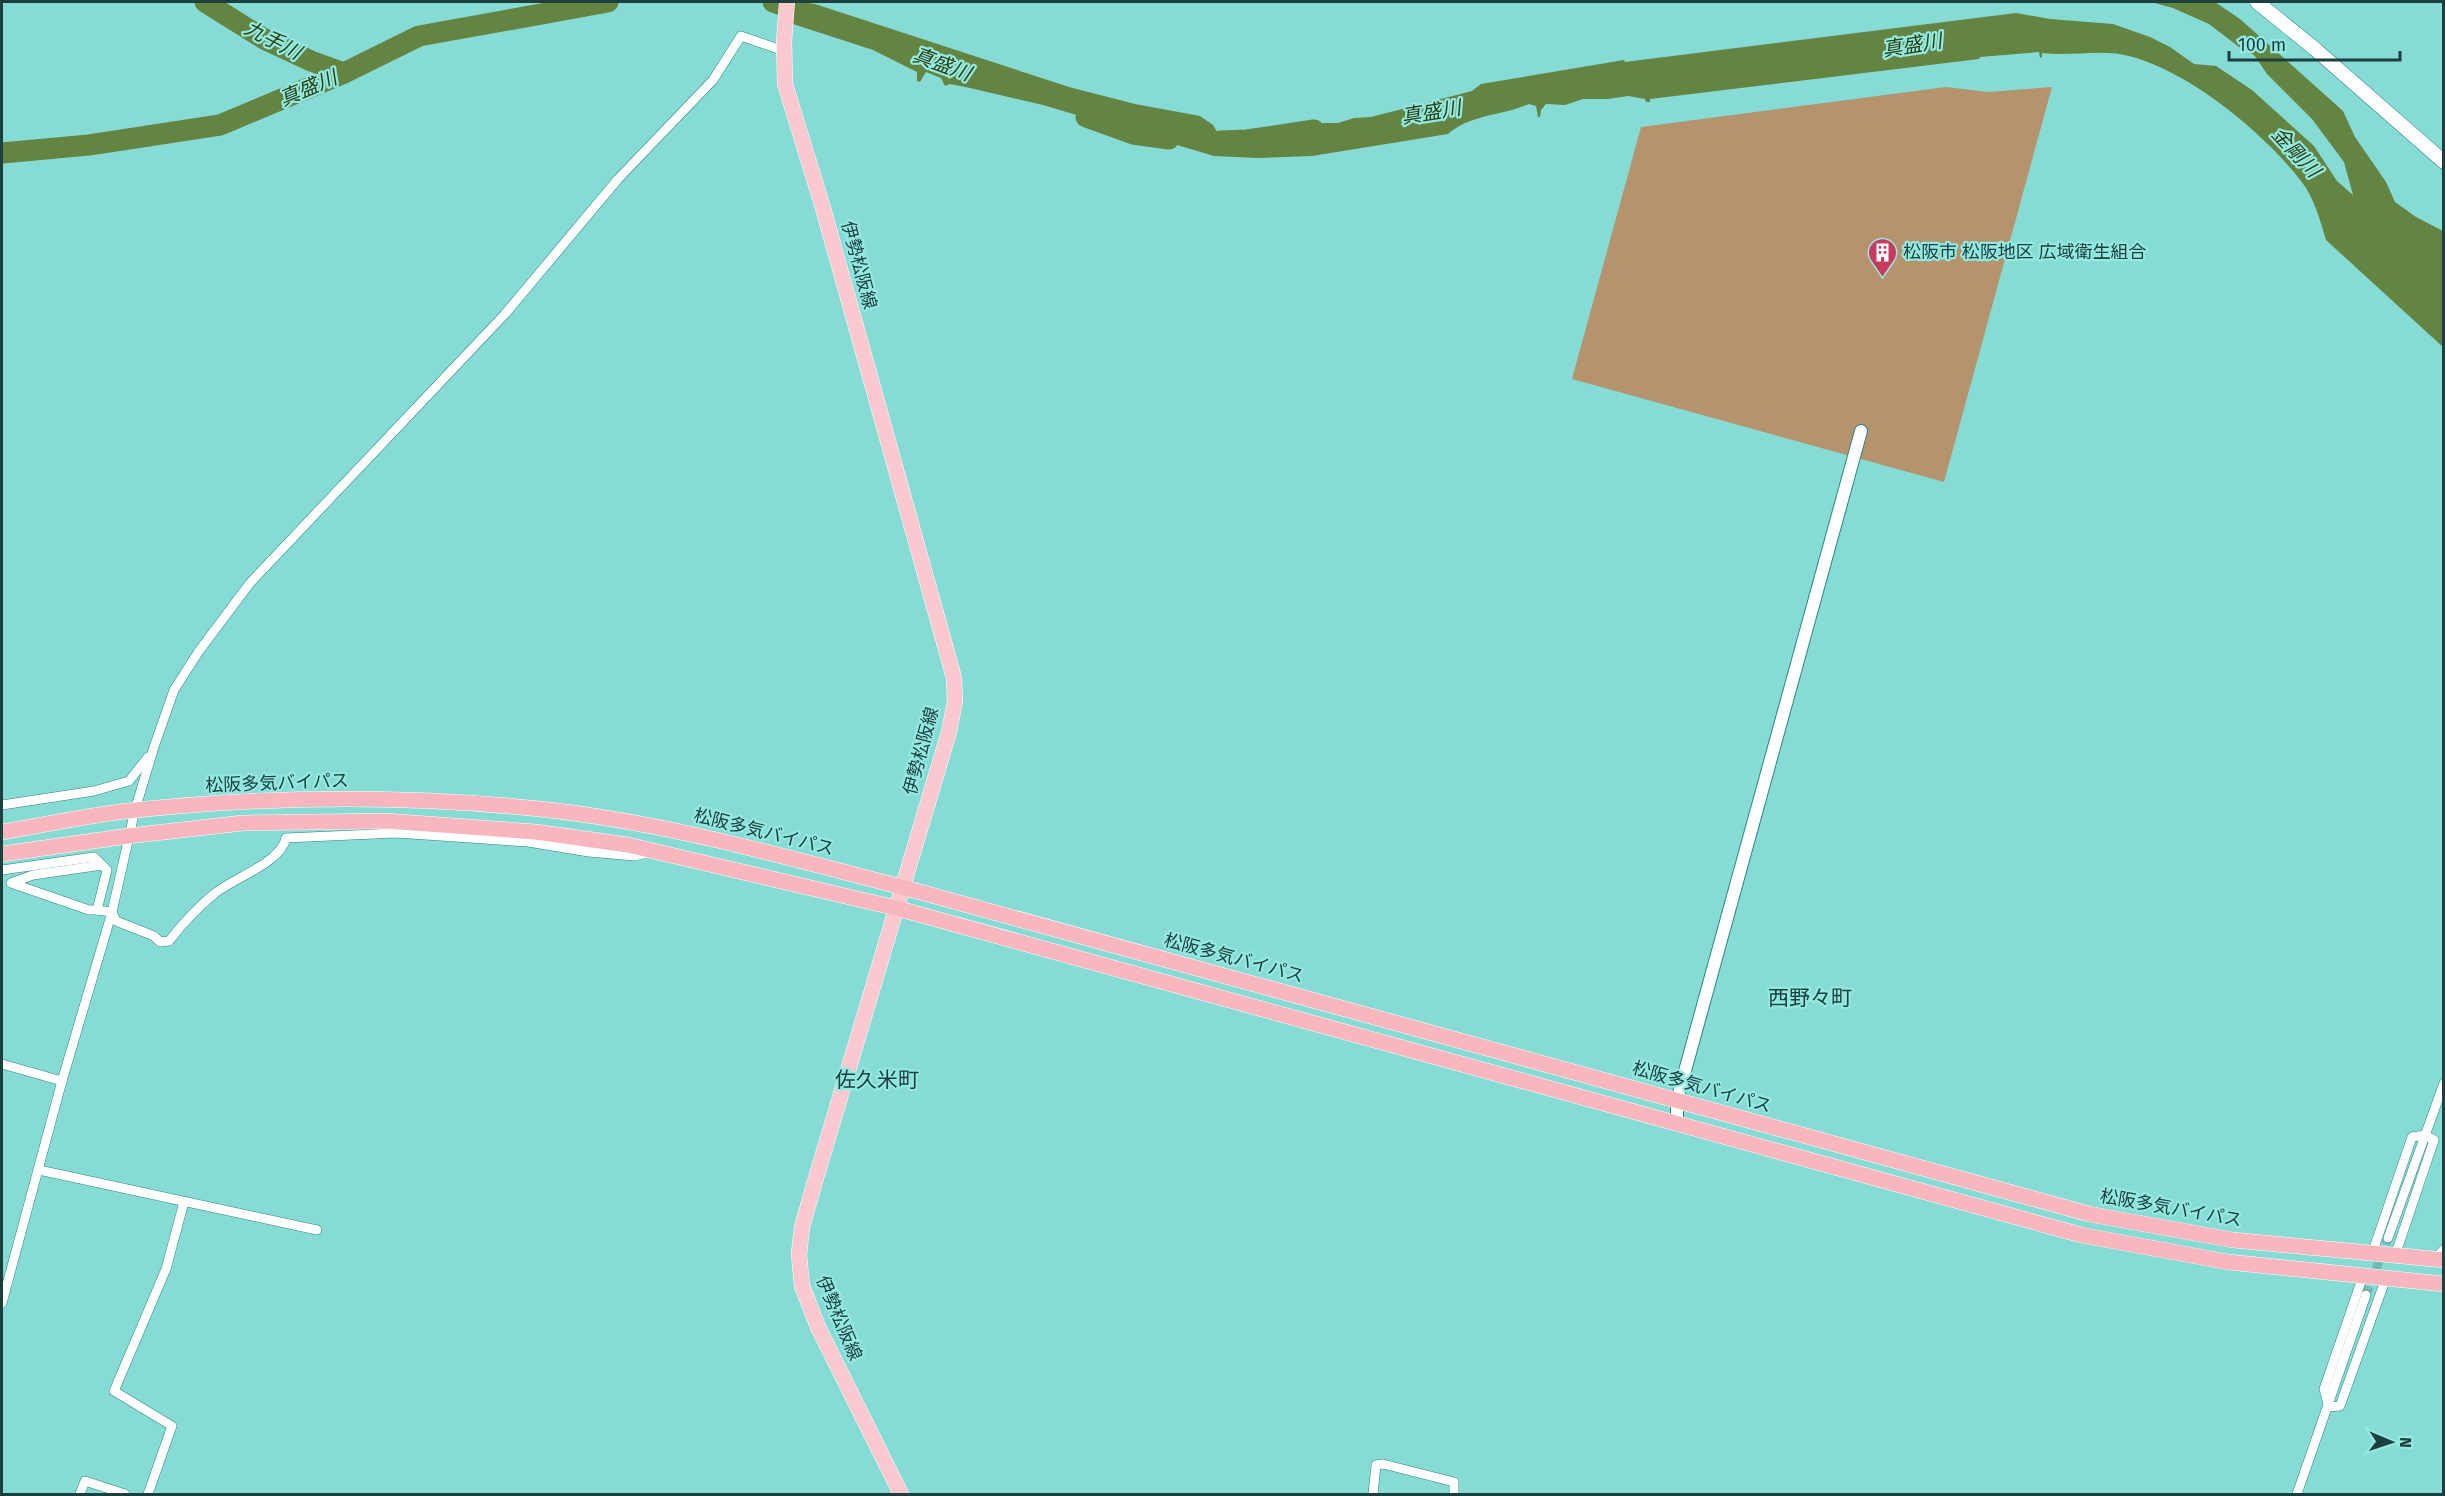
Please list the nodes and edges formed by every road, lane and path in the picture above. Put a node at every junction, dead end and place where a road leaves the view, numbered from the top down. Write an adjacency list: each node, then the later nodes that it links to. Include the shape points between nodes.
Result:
1 (788, 2): 3 (main road, 伊勢松阪線)
2 (2257, 2): 4 (main road)
3 (784, 46): 6 (street, via 741,36 713,80 618,178 504,314 250,583 174,690); 16 (main road, 伊勢松阪線, via 785,84 954,678 950,726)
4 (2444, 162)
5 (1861, 431): 23 (street, via 1730,894)
6 (154, 747): 7 (street, via 129,781 94,791); 8 (street)
7 (2, 805)
8 (135, 810): 9 (highway, 松阪多気バイパス); 10 (street); 16 (highway, 松阪多気バイパス, via 391,798 540,809 729,841)
9 (2, 832)
10 (128, 836): 11 (highway, via 243,823 386,821 536,832); 12 (highway); 19 (street)
11 (654, 851): 17 (highway); 19 (street, via 634,856 528,842 396,833 286,838 274,857 216,892 169,941 160,942 116,921)
12 (2, 854)
13 (102, 865): 14 (street, via 94,857); 15 (street, via 33,875); 18 (street, via 107,870)
14 (2, 870)
15 (6, 884): 18 (street)
16 (902, 887): 17 (main road, 伊勢松阪線); 23 (highway, 松阪多気バイパス)
17 (896, 908): 24 (highway); 42 (main road, 伊勢松阪線, via 802,1227 799,1254 802,1286 818,1327)
18 (98, 910): 19 (street)
19 (112, 912): 21 (street)
20 (2, 1064): 21 (street)
21 (62, 1081): 26 (street)
22 (2444, 1083): 25 (street)
23 (1677, 1100): 24 (street); 30 (highway, 松阪多気バイパス, via 2090,1214 2233,1240)
24 (1677, 1122): 33 (highway, via 2081,1235 2228,1262)
25 (2425, 1135): 29 (street); 30 (street, via 2412,1137); 31 (street, via 2434,1140)
26 (39, 1170): 27 (street); 37 (street)
27 (184, 1202): 28 (street); 41 (street, via 166,1269 114,1390 172,1426)
28 (317, 1230)
29 (2388, 1238)
30 (2372, 1254): 31 (highway, 松阪多気バイパス)
31 (2395, 1256): 32 (highway, 松阪多気バイパス)
32 (2441, 1256)
33 (2363, 1276): 34 (highway); 38 (street, via 2324,1389)
34 (2386, 1278): 35 (highway); 38 (street, via 2340,1406)
35 (2444, 1284)
36 (2366, 1294): 38 (street)
37 (2, 1303)
38 (2329, 1407): 45 (street)
39 (80, 1494): 40 (street, via 85,1481)
40 (125, 1494)
41 (148, 1494)
42 (901, 1494)
43 (1373, 1494): 44 (street, via 1376,1465 1383,1464 1454,1482)
44 (1454, 1494)
45 (2297, 1494)

